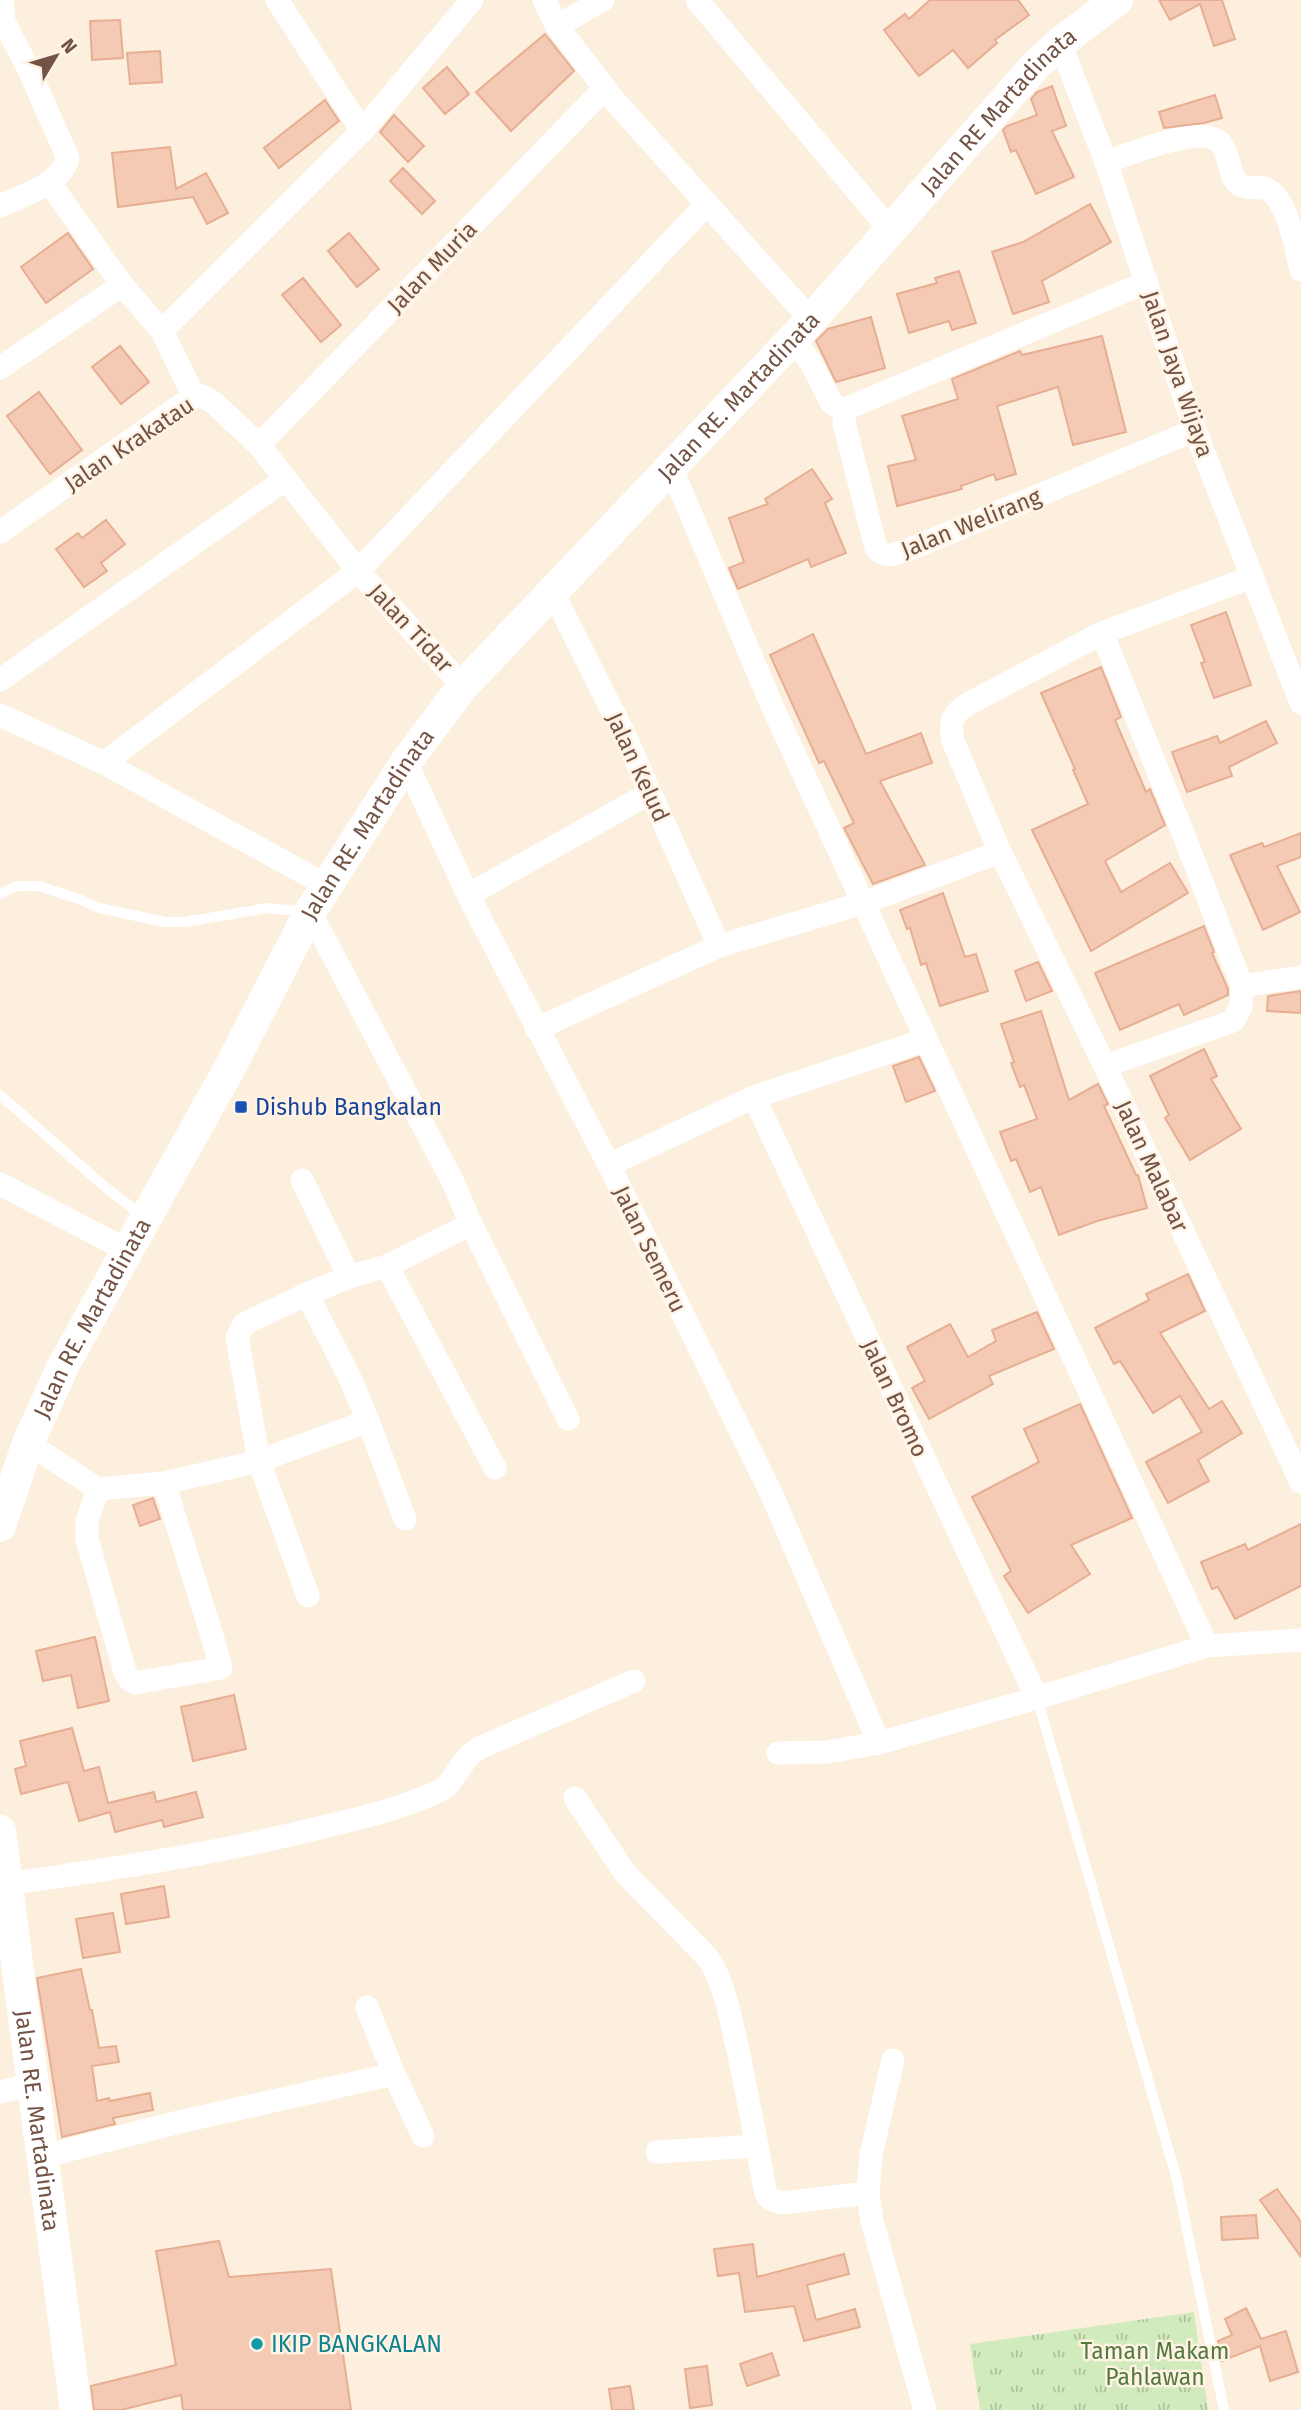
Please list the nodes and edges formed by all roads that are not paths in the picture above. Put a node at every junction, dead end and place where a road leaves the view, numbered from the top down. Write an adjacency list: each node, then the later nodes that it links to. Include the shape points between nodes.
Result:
1 (2, 0): 13 (street, via 4,22 67,153 63,172)
2 (276, 0): 11 (street)
3 (472, 0): 11 (street)
4 (544, 0): 8 (street)
5 (603, 0): 8 (street)
6 (697, 0): 16 (street)
7 (1116, 0): 9 (main road, Jalan RE Martadinata)
8 (557, 26): 10 (street)
9 (1060, 43): 12 (street, Jalan Jaya Wijaya); 16 (main road, Jalan RE Martadinata)
10 (604, 89): 14 (street); 26 (street, Jalan Muria)
11 (362, 131): 21 (street)
12 (1106, 162): 17 (street, via 1184,137 1215,138 1238,183 1266,188 1275,196 1292,232); 18 (street, Jalan Jaya Wijaya)
13 (49, 182): 15 (street); 19 (street)
14 (708, 204): 20 (street); 30 (street)
15 (0, 206)
16 (891, 231): 20 (main road, Jalan RE. Martadinata)
17 (1301, 270)
18 (1147, 282): 24 (street, via 850,407); 25 (street, Jalan Jaya Wijaya)
19 (122, 285): 21 (street); 22 (street)
20 (802, 330): 24 (street, via 810,361 831,402); 27 (main road, Jalan RE. Martadinata)
21 (162, 331): 23 (street)
22 (0, 368)
23 (194, 397): 26 (street, Jalan Krakatau, via 214,402); 29 (street, Jalan Krakatau)
24 (845, 413): 25 (street, Jalan Welirang, via 876,548 887,555)
25 (1195, 430): 31 (street, Jalan Jaya Wijaya)
26 (259, 445): 28 (street, Jalan Krakatau)
27 (671, 467): 32 (main road, Jalan RE. Martadinata); 45 (street, via 773,708)
28 (285, 480): 30 (street, Jalan Krakatau); 34 (street)
29 (0, 532)
30 (358, 571): 35 (street, Jalan Tidar); 39 (street)
31 (1252, 577): 33 (street); 36 (street, Jalan Jaya Wijaya)
32 (552, 591): 35 (main road, Jalan RE. Martadinata); 40 (street, Jalan Kelud)
33 (1102, 634): 41 (street, Jalan Malabar, via 968,704 952,717 953,741); 49 (street)
34 (0, 680)
35 (464, 686): 38 (main road, Jalan RE. Martadinata)
36 (1301, 703)
37 (0, 715): 39 (street)
38 (406, 762): 42 (main road, Jalan RE. Martadinata); 44 (street, Jalan Semeru)
39 (104, 763): 42 (street)
40 (650, 793): 44 (street); 47 (street, Jalan Kelud)
41 (1000, 852): 45 (street); 52 (street, Jalan Malabar)
42 (326, 885): 46 (main road, Jalan RE. Martadinata)
43 (0, 894): 46 (lane, via 17,886 38,886 99,908 165,922 268,908)
44 (468, 895): 50 (street, Jalan Semeru)
45 (863, 903): 47 (street); 51 (street)
46 (310, 912): 58 (main road, Jalan RE. Martadinata); 59 (street)
47 (719, 946): 50 (street)
48 (1301, 977): 49 (street)
49 (1241, 986): 52 (street, via 1241,1007 1233,1021)
50 (536, 1030): 55 (street, Jalan Semeru)
51 (925, 1040): 54 (street); 76 (street)
52 (1105, 1066): 69 (street, Jalan Malabar)
53 (0, 1095): 58 (lane)
54 (754, 1097): 55 (street); 78 (street, Jalan Bromo)
55 (609, 1165): 79 (street, Jalan Semeru, via 772,1495)
56 (302, 1180): 62 (street)
57 (0, 1184): 60 (street)
58 (145, 1218): 60 (main road, Jalan RE. Martadinata)
59 (471, 1224): 61 (street); 64 (street)
60 (127, 1250): 66 (main road, Jalan RE. Martadinata, via 64,1364)
61 (387, 1266): 62 (street); 68 (street)
62 (349, 1277): 63 (street)
63 (307, 1294): 65 (street); 67 (street, via 244,1324 238,1332)
64 (568, 1419)
65 (368, 1421): 67 (street); 72 (street)
66 (28, 1443): 71 (street); 73 (main road, Jalan RE. Martadinata)
67 (259, 1461): 70 (street); 74 (street)
68 (495, 1468)
69 (1301, 1482)
70 (164, 1483): 71 (street); 71 (street, via 221,1668 135,1683 125,1672 87,1539 87,1521)
71 (98, 1489)
72 (405, 1519)
73 (0, 1526)
74 (308, 1597)
75 (1301, 1640): 76 (street)
76 (1207, 1646): 78 (street)
77 (634, 1681): 83 (street, via 479,1748 445,1788 377,1813 281,1837)
78 (1037, 1698): 79 (street); 96 (lane, via 1177,2176)
79 (879, 1743): 80 (street, via 827,1752)
80 (778, 1753)
81 (575, 1798): 90 (street, via 625,1873 718,1973)
82 (0, 1831): 83 (main road, Jalan RE. Martadinata)
83 (7, 1885): 87 (main road, Jalan RE. Martadinata)
84 (367, 2007): 86 (street)
85 (893, 2060): 93 (street, via 871,2155)
86 (394, 2074): 89 (street); 92 (street)
87 (34, 2084): 88 (street); 92 (main road, Jalan RE. Martadinata)
88 (0, 2091)
89 (423, 2136)
90 (757, 2146): 91 (street); 93 (street, via 766,2194 776,2202)
91 (657, 2152)
92 (41, 2157): 94 (main road, Jalan RE. Martadinata)
93 (868, 2193): 95 (street)
94 (76, 2410)
95 (925, 2410)
96 (1224, 2410)

